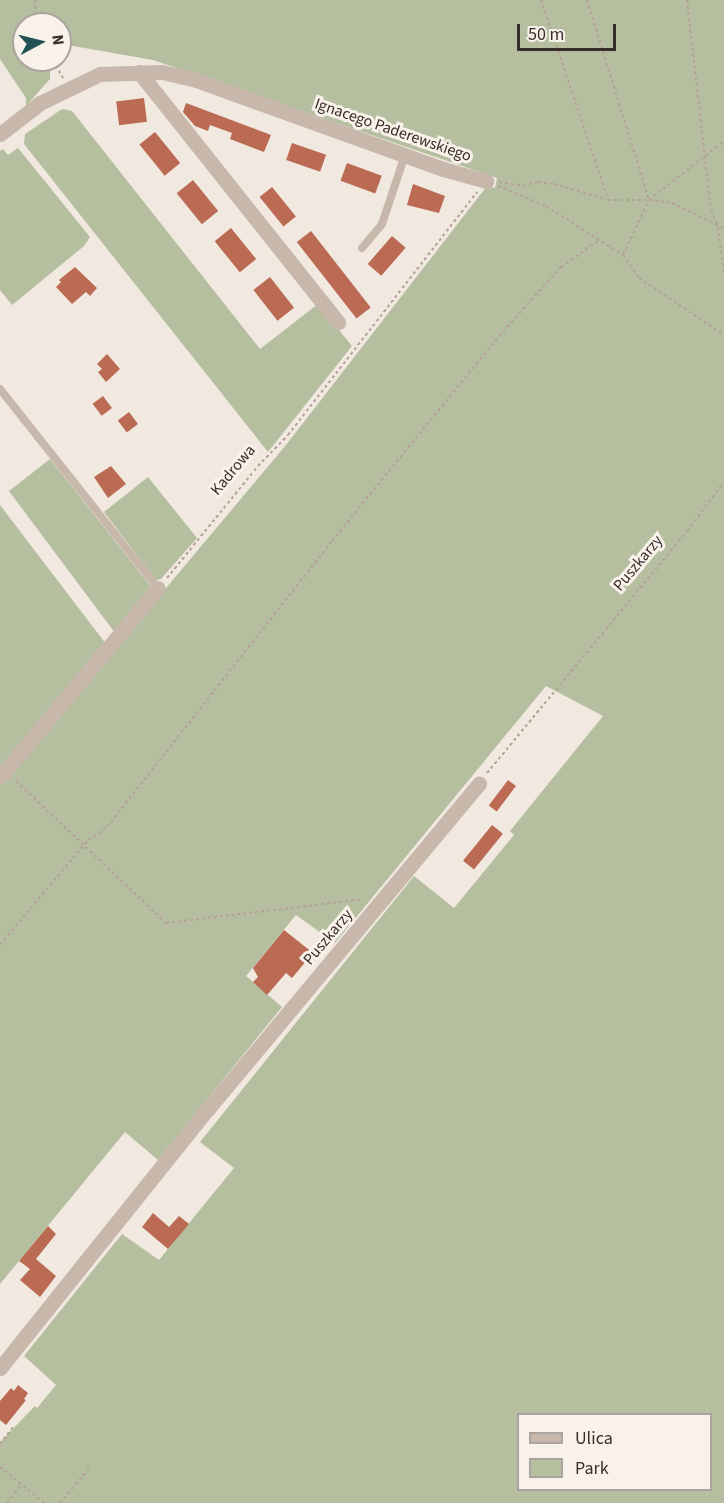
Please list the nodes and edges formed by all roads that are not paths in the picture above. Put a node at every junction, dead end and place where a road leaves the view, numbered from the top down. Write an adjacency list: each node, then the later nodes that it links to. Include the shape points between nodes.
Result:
1 (139, 72): 2 (street, Ignacego Paderewskiego, via 100,74 40,103); 3 (street, Ignacego Paderewskiego, via 162,72 196,80); 6 (street)
2 (0, 134)
3 (405, 155): 4 (street, Ignacego Paderewskiego); 5 (lane, via 382,224)
4 (486, 181)
5 (362, 248)
6 (338, 322)
7 (0, 389): 8 (lane)
8 (158, 588): 9 (street)
9 (3, 774)
10 (479, 783): 11 (street, Puszkarzy)
11 (0, 1368)

